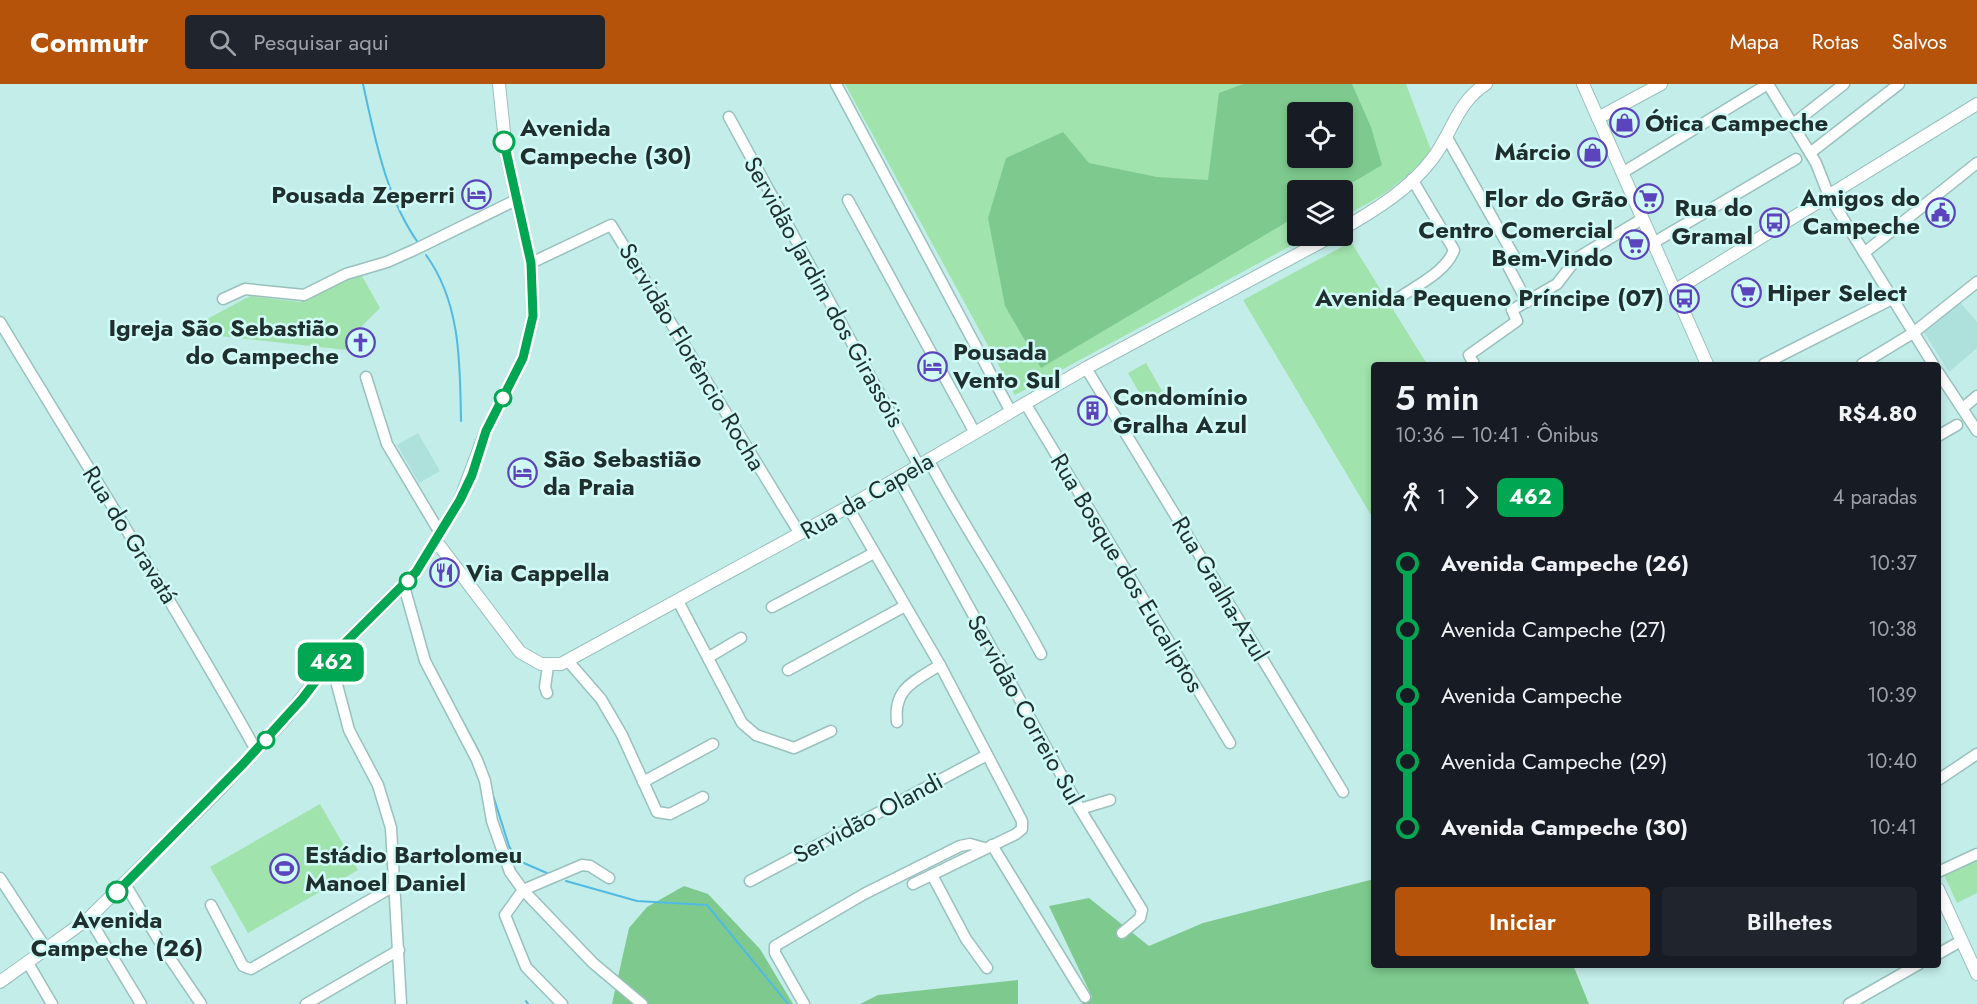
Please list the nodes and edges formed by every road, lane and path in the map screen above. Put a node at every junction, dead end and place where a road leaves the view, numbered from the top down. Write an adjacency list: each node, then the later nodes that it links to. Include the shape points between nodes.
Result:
1 (499, 84): 22 (main road)
2 (829, 84): 10 (street)
3 (836, 84): 10 (street)
4 (1486, 84): 15 (main road, via 1465,102)
5 (1583, 84): 13 (main road)
6 (1661, 84): 13 (main road)
7 (1768, 84): 14 (street); 19 (street)
8 (1844, 84): 14 (street)
9 (1899, 84): 16 (street)
10 (842, 102): 49 (street, via 899,199)
11 (1977, 104): 21 (main road)
12 (729, 117): 54 (street, Servidão Jardim dos Girassóis)
13 (1598, 118): 19 (main road)
14 (1793, 124): 16 (street)
15 (1446, 136): 20 (main road, via 1434,157); 35 (street, via 1514,256 1508,260 1508,266)
16 (1810, 153): 21 (street)
17 (1796, 159): 26 (street)
18 (1977, 163): 28 (street)
19 (1622, 173): 24 (main road)
20 (1412, 179): 25 (main road); 32 (street, via 1454,250 1443,267)
21 (1830, 196): 28 (street); 31 (main road)
22 (516, 200): 29 (main road); 33 (street, via 414,250 346,274 304,295 245,289)
23 (848, 200): 52 (street)
24 (1642, 219): 26 (main road); 35 (street, via 1577,258 1557,284)
25 (1353, 221)
26 (1653, 243): 31 (main road)
27 (1313, 246): 43 (main road, Rua da Capela)
28 (1864, 253): 34 (street)
29 (531, 263): 57 (street, Servidão Florêncio Rocha, via 611,225); 58 (main road, via 533,316 523,358 486,431 467,487)
30 (1977, 282): 37 (street)
31 (1674, 291): 39 (main road)
32 (1399, 298)
33 (224, 299)
34 (1892, 299): 37 (street); 40 (street)
35 (1527, 302): 38 (street, via 1512,310 1517,321 1468,355)
36 (0, 322): 77 (street, Rua do Gravatá, via 116,515 152,567)
37 (1913, 333): 41 (street); 42 (street)
38 (1473, 362)
39 (1706, 362)
40 (1768, 362)
41 (1865, 362)
42 (1932, 362)
43 (1086, 368): 47 (main road, Rua da Capela); 82 (street, Rua Gralha-Azul)
44 (1941, 376): 48 (street)
45 (366, 377): 58 (street, via 387,444)
46 (1977, 396): 48 (street)
47 (1025, 403): 49 (main road, Rua da Capela); 75 (street, Rua Bosque dos Eucaliptos)
48 (1963, 408): 51 (street)
49 (1011, 412): 52 (main road, Rua da Capela)
50 (1957, 425): 53 (street)
51 (1977, 431)
52 (975, 433): 54 (main road, Rua da Capela)
53 (1941, 434)
54 (924, 464): 55 (main road, Rua da Capela); 65 (street, Servidão Jardim dos Girassóis, via 1003,585)
55 (898, 478): 56 (main road, Rua da Capela); 85 (street, Servidão Correio Sul)
56 (848, 507): 57 (main road, Rua da Capela); 59 (street)
57 (800, 534): 61 (main road, Rua da Capela)
58 (438, 537): 60 (main road); 70 (main road, via 513,644 533,662)
59 (874, 553): 62 (street); 63 (street)
60 (404, 586): 68 (main road, via 364,621); 96 (street, via 422,653 472,746 485,781 503,856)
61 (678, 601): 66 (street); 67 (main road, Rua da Capela)
62 (905, 606): 69 (street); 71 (street)
63 (772, 607)
64 (741, 638): 66 (street)
65 (1041, 654)
66 (709, 657): 74 (street, via 735,712 756,735 794,748)
67 (568, 661): 70 (main road, Rua da Capela); 81 (street, via 601,699)
68 (331, 662): 77 (main road); 95 (street, via 349,730 378,785 388,816)
69 (940, 665): 73 (street, via 907,686 898,697); 79 (street)
70 (548, 666): 72 (street)
71 (788, 670)
72 (547, 693)
73 (897, 722)
74 (831, 731)
75 (1230, 743)
76 (713, 744): 81 (street)
77 (256, 750): 93 (main road)
78 (1977, 754): 80 (street)
79 (987, 755): 86 (street, via 1023,825 1019,832); 92 (street, Servidão Olandi)
80 (1941, 778)
81 (643, 782): 83 (street, via 662,815)
82 (1343, 792)
83 (703, 797)
84 (1110, 800): 85 (street)
85 (1080, 809): 100 (street, Servidão Correio Sul, via 1142,910 1140,918)
86 (988, 847): 89 (street); 110 (street); 118 (street, via 960,846 864,894 775,946 775,953)
87 (1977, 854): 88 (street)
88 (1941, 871)
89 (932, 875): 94 (street); 106 (street, via 966,939)
90 (0, 878): 102 (street)
91 (609, 878): 96 (street, via 582,865)
92 (750, 881)
93 (125, 884): 99 (main road); 113 (street)
94 (914, 884)
95 (394, 886): 98 (street, via 251,969 243,966); 103 (street)
96 (523, 890): 116 (street, via 506,918 525,967); 117 (street, via 607,976)
97 (1941, 896): 101 (main road)
98 (211, 905)
99 (89, 918): 102 (main road); 112 (street)
100 (1122, 933)
101 (1961, 941): 104 (street); 108 (main road)
102 (47, 950): 105 (main road)
103 (399, 950): 114 (street); 115 (street)
104 (1941, 952)
105 (28, 963): 109 (main road); 111 (street)
106 (987, 968)
107 (1912, 968): 119 (street)
108 (1977, 974)
109 (0, 982)
110 (1085, 997)
111 (52, 1004)
112 (141, 1004)
113 (201, 1004)
114 (306, 1004)
115 (401, 1004)
116 (562, 1004)
117 (642, 1004)
118 (804, 1004)
119 (1849, 1004)

